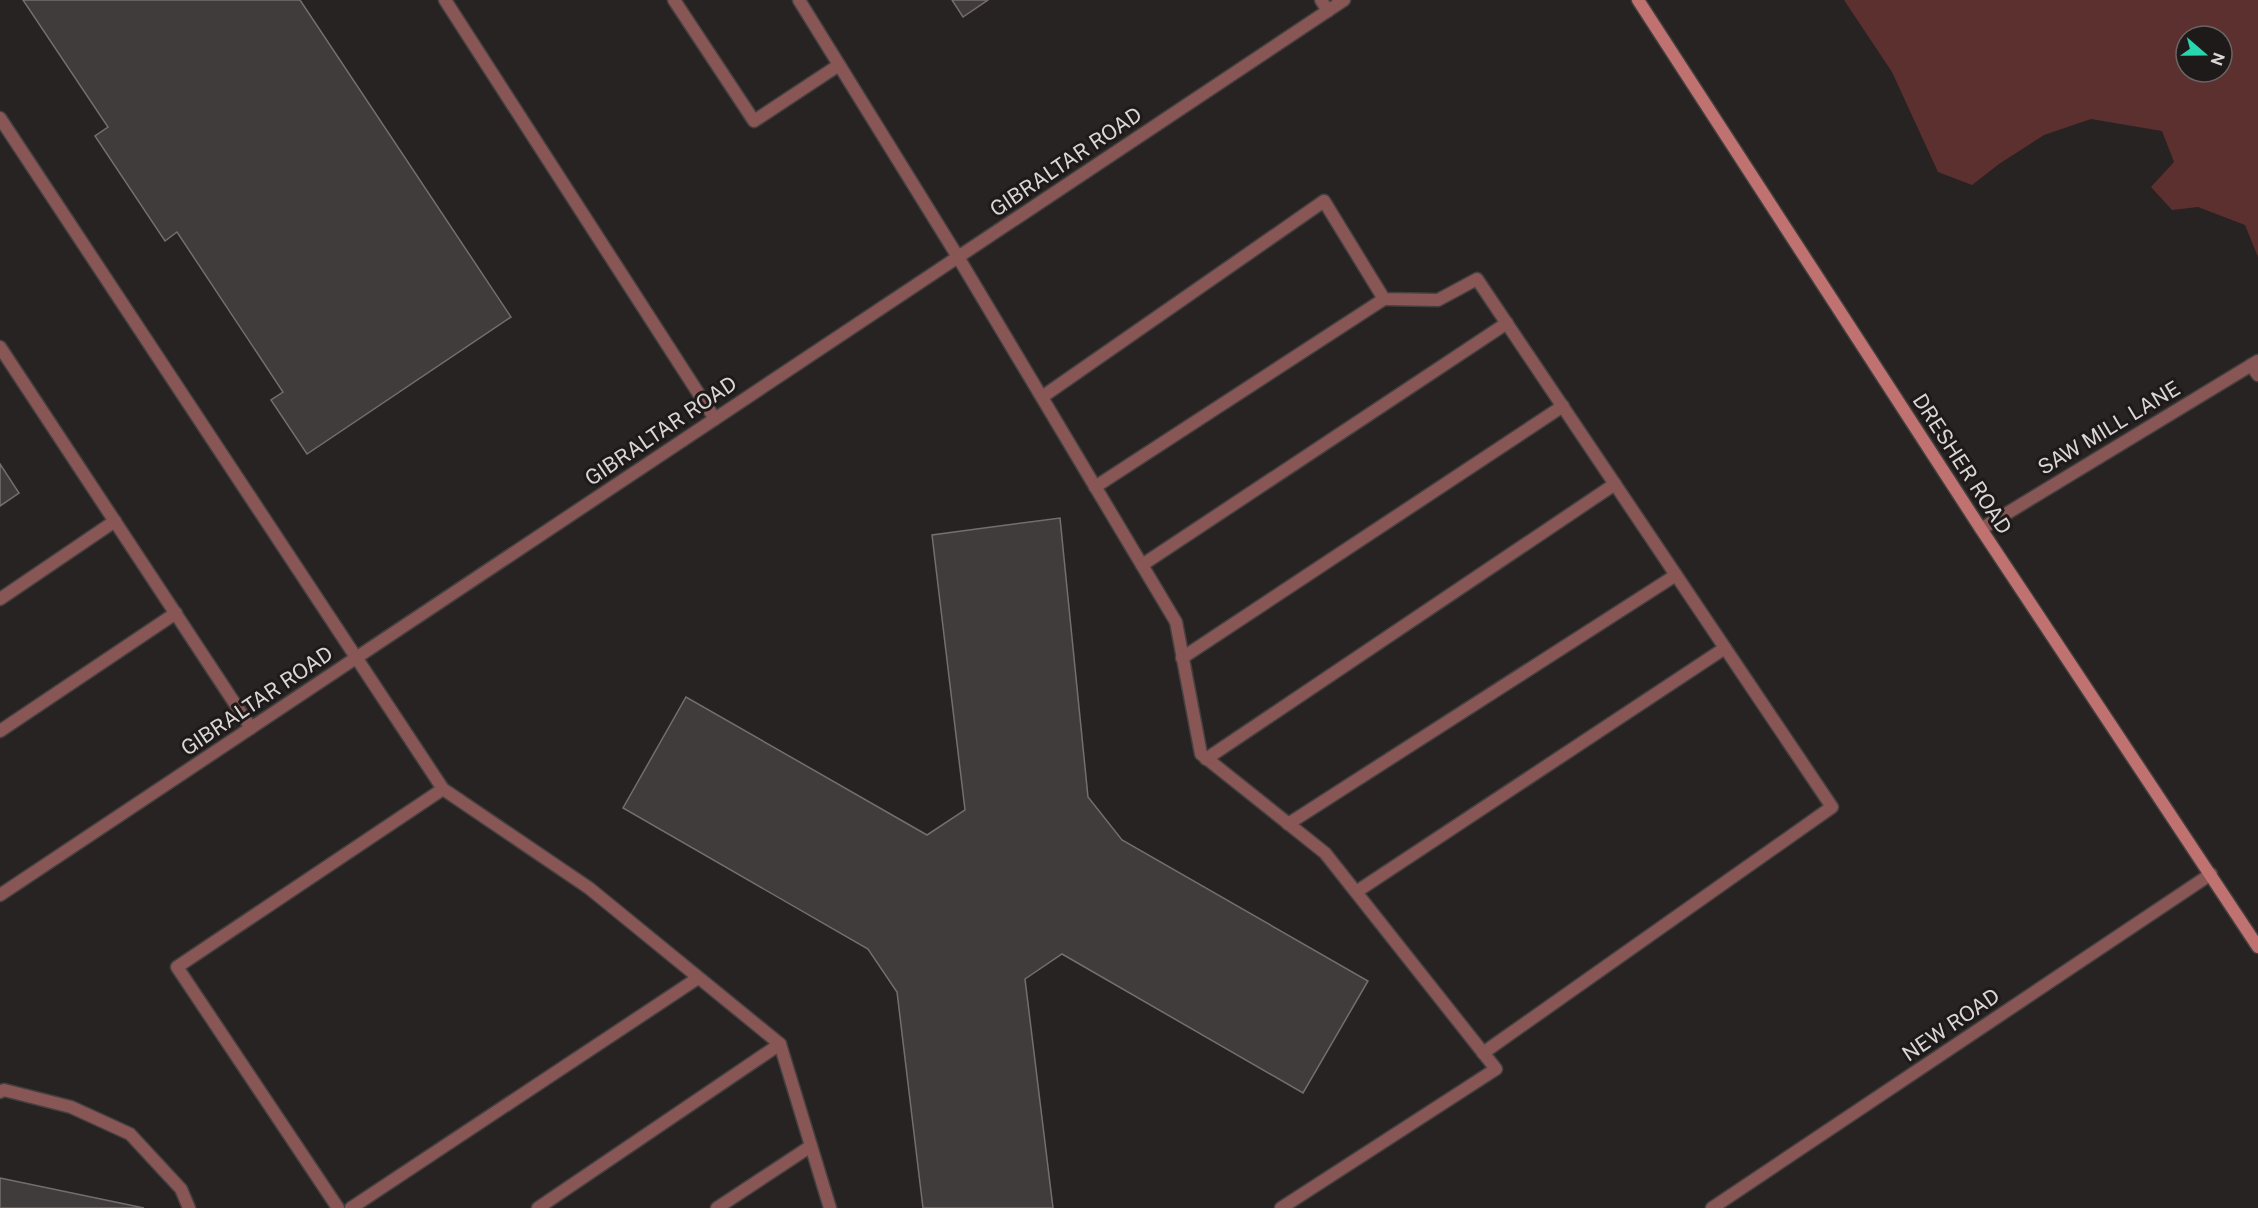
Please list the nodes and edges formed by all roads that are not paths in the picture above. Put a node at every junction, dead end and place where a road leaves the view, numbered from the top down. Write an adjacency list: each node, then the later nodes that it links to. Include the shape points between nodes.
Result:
1 (445, 0): 16 (street)
2 (674, 0): 7 (street, via 754,122)
3 (799, 0): 7 (street)
4 (1344, 0): 6 (street, GIBRALTAR ROAD)
5 (1638, 0): 20 (main road, DRESHER ROAD)
6 (1324, 5): 9 (street, GIBRALTAR ROAD)
7 (839, 65): 9 (street)
8 (0, 118): 26 (street)
9 (958, 257): 14 (street); 16 (street, GIBRALTAR ROAD)
10 (1384, 298): 11 (street, via 1438,300 1477,279); 14 (street, via 1324,201); 18 (street)
11 (1507, 323): 15 (street); 21 (street)
12 (0, 347): 19 (street)
13 (2256, 367): 20 (street, SAW MILL LANE)
14 (1042, 397): 18 (street)
15 (1563, 406): 17 (street); 27 (street)
16 (715, 419): 26 (street, GIBRALTAR ROAD)
17 (1615, 484): 22 (street); 30 (street)
18 (1095, 487): 21 (street)
19 (115, 521): 23 (street); 24 (street)
20 (1981, 529): 33 (main road, DRESHER ROAD)
21 (1142, 565): 27 (street, via 1176,622)
22 (1676, 574): 25 (street); 32 (street)
23 (0, 599)
24 (176, 613): 28 (street); 29 (street)
25 (1725, 648): 34 (street); 39 (street, via 1832,807)
26 (357, 657): 28 (street, GIBRALTAR ROAD); 31 (street)
27 (1182, 658): 30 (street, via 1201,754)
28 (251, 728): 35 (street, GIBRALTAR ROAD)
29 (0, 731)
30 (1206, 759): 32 (street)
31 (443, 789): 37 (street, via 589,888); 43 (street, via 177,967)
32 (1288, 824): 34 (street, via 1325,853)
33 (2211, 874): 36 (main road, DRESHER ROAD); 49 (street, NEW ROAD)
34 (1356, 892): 39 (street)
35 (0, 895)
36 (2258, 947)
37 (698, 978): 38 (street); 44 (street)
38 (780, 1044): 41 (street); 45 (street)
39 (1483, 1053): 48 (street, via 1496,1069)
40 (0, 1092): 42 (street, via 71,1107 130,1134 181,1190)
41 (811, 1146): 46 (street); 47 (street)
42 (189, 1208)
43 (338, 1208)
44 (351, 1208)
45 (538, 1208)
46 (717, 1208)
47 (830, 1208)
48 (1281, 1208)
49 (1712, 1208)

